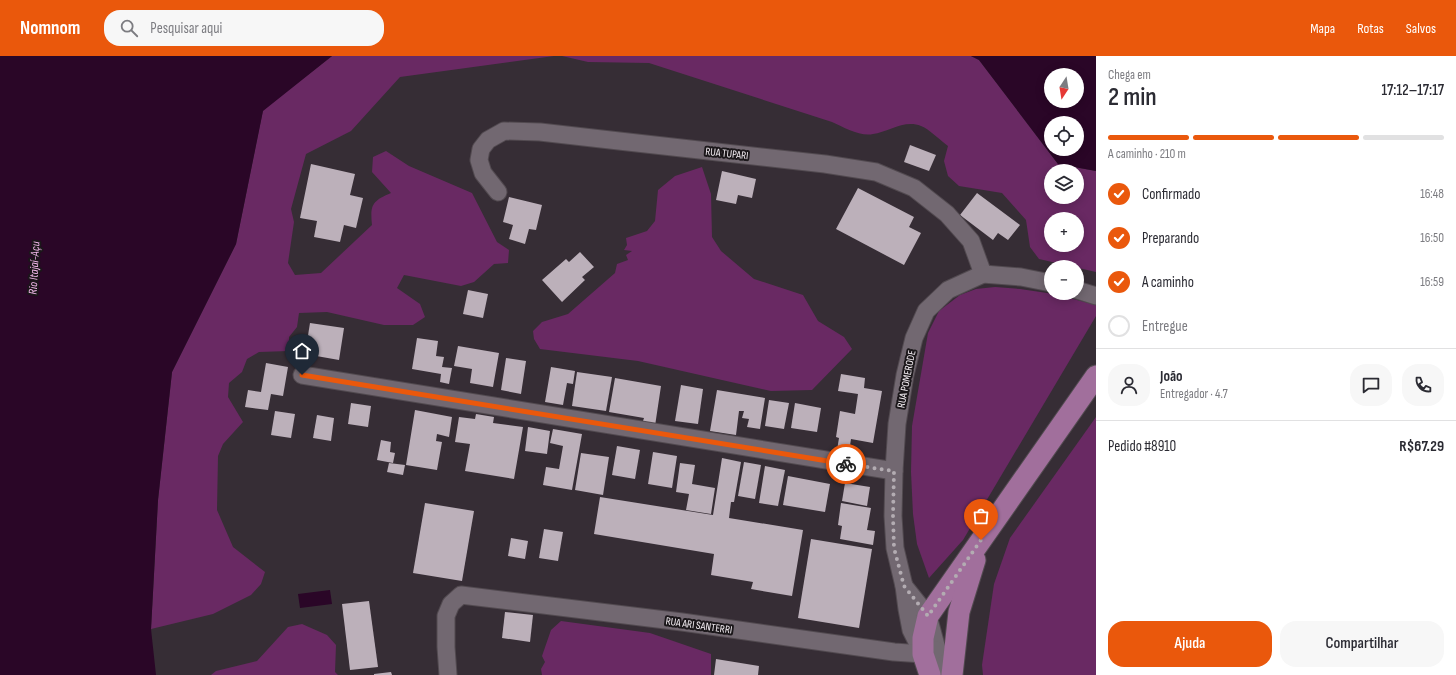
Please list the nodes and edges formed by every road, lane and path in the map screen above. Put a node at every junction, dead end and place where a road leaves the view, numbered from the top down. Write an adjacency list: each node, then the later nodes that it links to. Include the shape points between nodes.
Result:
1 (498, 192): 2 (street, RUA TUPARI, via 483,173 479,160 481,149 488,140 504,131 540,132 826,164 876,172 914,188 947,214 971,241)
2 (983, 274): 3 (street, RUA POMERODE); 8 (street, RUA POMERODE, via 948,290 926,311 914,338 905,375 897,424)
3 (1044, 281)
4 (1084, 292): 5 (street)
5 (1096, 296)
6 (302, 375): 8 (street)
7 (1096, 376): 9 (main road, RUA POMERODE)
8 (894, 471): 10 (street, RUA POMERODE, via 894,548)
9 (981, 540): 11 (main road, RUA POMERODE); 12 (main road, RUA POMERODE)
10 (904, 586): 12 (street, RUA POMERODE); 13 (street, RUA POMERODE, via 911,630)
11 (959, 612): 13 (street, via 949,634); 17 (main road, RUA POMERODE)
12 (928, 616): 13 (main road, RUA POMERODE, via 923,638)
13 (930, 652): 14 (street, RUA ARI SANTERRI, via 894,652 682,622 460,595 451,604 446,616); 15 (main road, RUA POMERODE); 16 (street)
14 (448, 675)
15 (930, 675)
16 (944, 675)
17 (952, 675)

